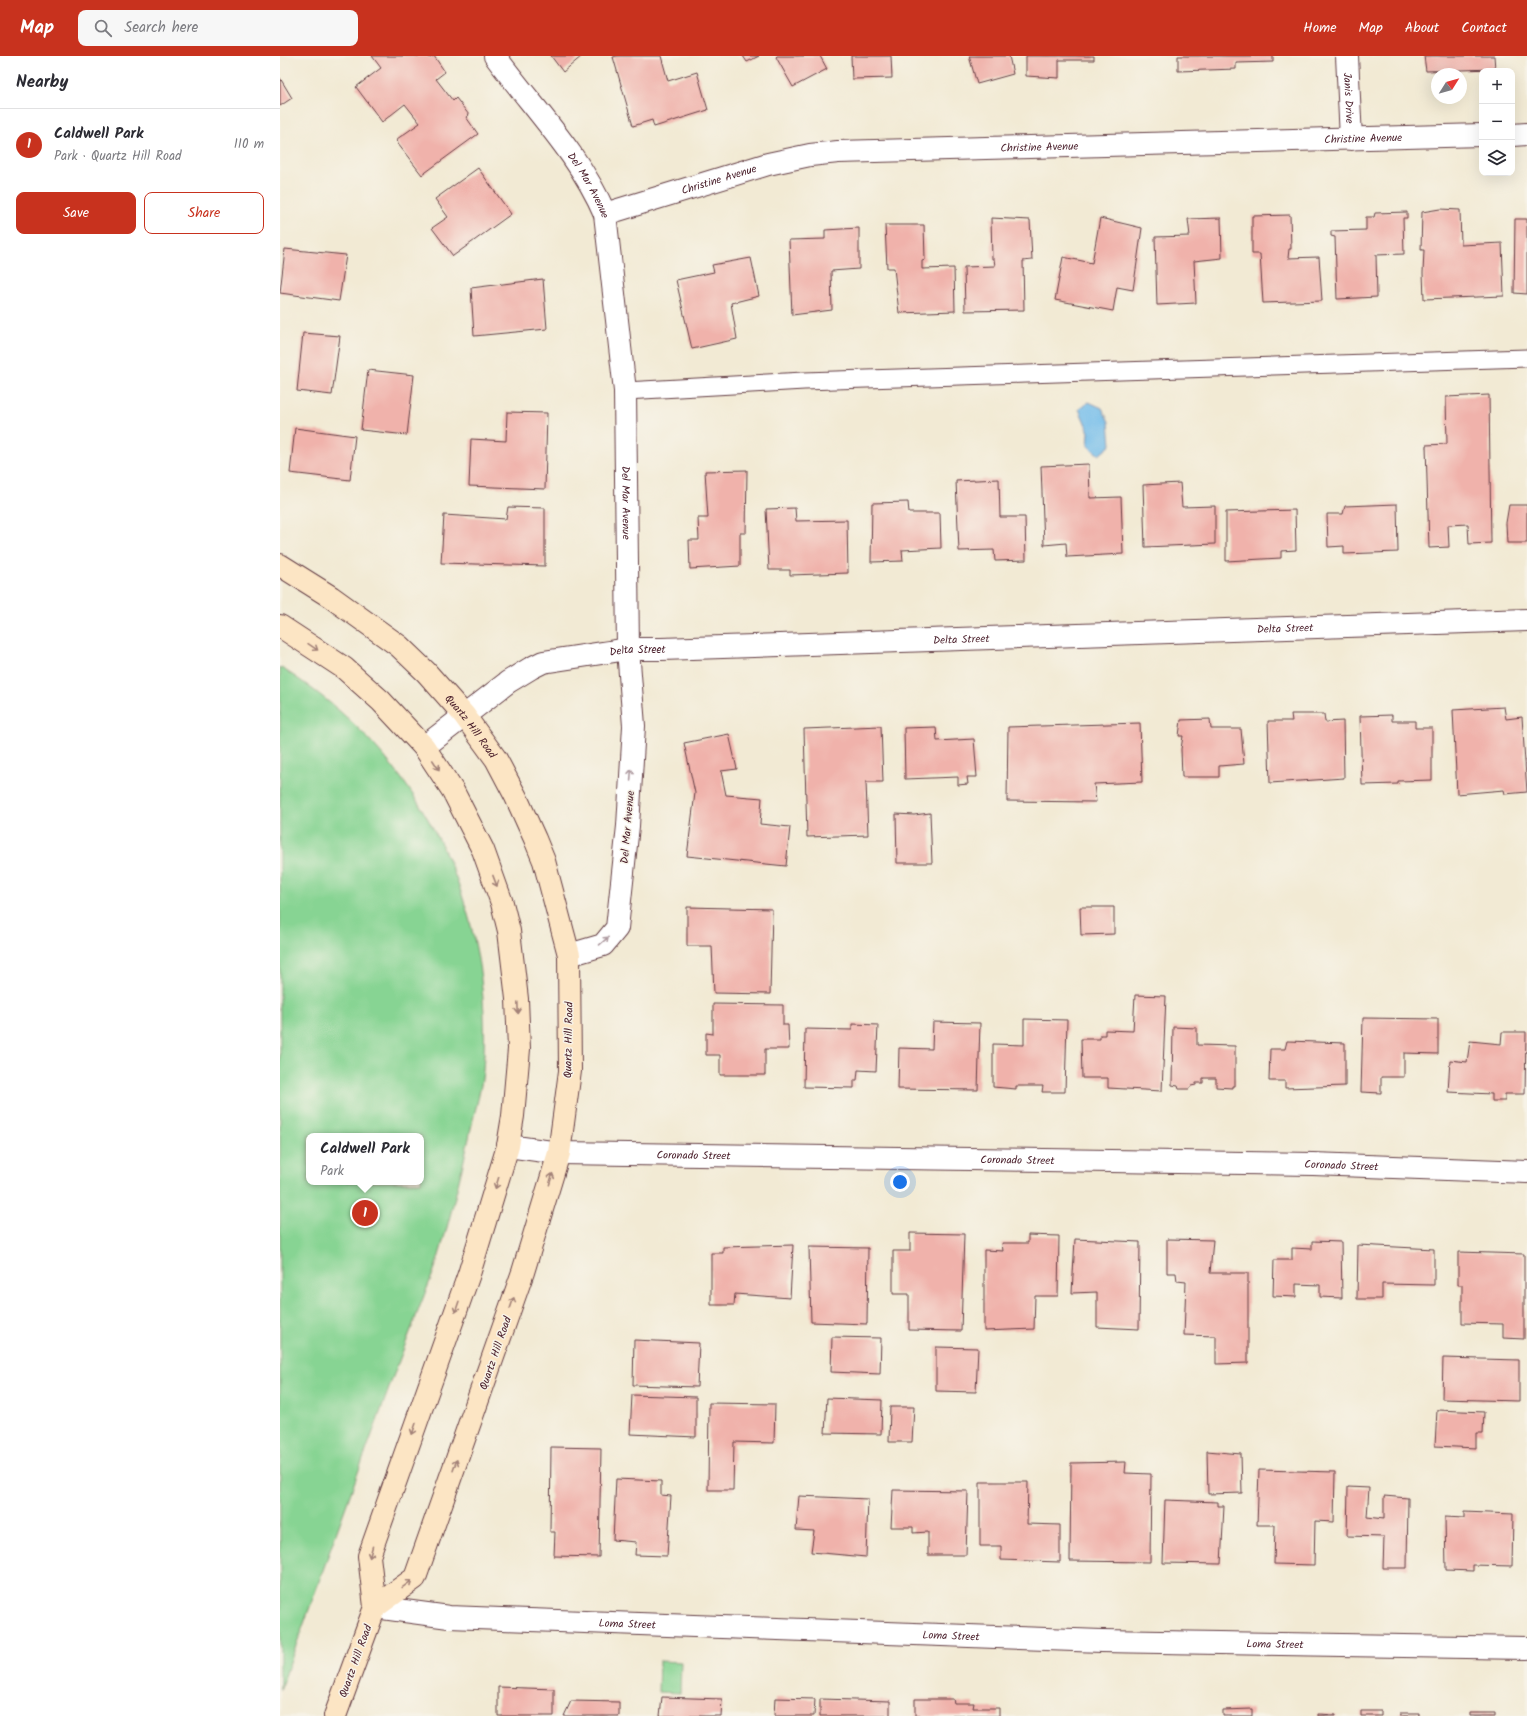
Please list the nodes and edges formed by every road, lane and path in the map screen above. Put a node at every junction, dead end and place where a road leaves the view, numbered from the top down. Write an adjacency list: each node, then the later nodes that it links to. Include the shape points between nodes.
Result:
1 (495, 56): 7 (street, Del Mar Avenue, via 576,162)
2 (1347, 56): 6 (street, Janis Drive)
3 (1515, 134): 4 (street)
4 (1527, 134)
5 (1479, 135): 6 (street, Christine Avenue)
6 (1351, 139): 7 (street, Christine Avenue, via 826,153 768,164)
7 (605, 214): 9 (street, Del Mar Avenue)
8 (1527, 358): 9 (lane, via 812,381)
9 (625, 391): 13 (street, Del Mar Avenue)
10 (280, 565): 14 (main road, Quartz Hill Road, via 331,597 399,646)
11 (1527, 620): 13 (street, Delta Street)
12 (280, 626): 15 (main road, Quartz Hill Road, one-way to 15, via 354,676 382,701)
13 (628, 649): 14 (street, Delta Street, via 543,662 508,682); 16 (street, Del Mar Avenue, one-way to 13, via 603,945 618,928 634,726)
14 (464, 715): 15 (street, Delta Street); 16 (main road, Quartz Hill Road, via 496,759 536,839)
15 (424, 747): 17 (main road, Quartz Hill Road, one-way to 17, via 453,791 482,850 500,896 509,931 520,1049)
16 (569, 955): 18 (main road, Quartz Hill Road, via 570,1071)
17 (508, 1146): 18 (street, Coronado Street); 20 (main road, Quartz Hill Road, one-way to 20, via 469,1274 369,1556)
18 (558, 1153): 19 (street, Coronado Street, via 1313,1164); 20 (main road, Quartz Hill Road, one-way to 18, via 416,1578 523,1272)
19 (1527, 1172)
20 (375, 1607): 21 (street, Loma Street, via 449,1617 1102,1641); 22 (main road, Quartz Hill Road)
21 (1527, 1648)
22 (335, 1716)

